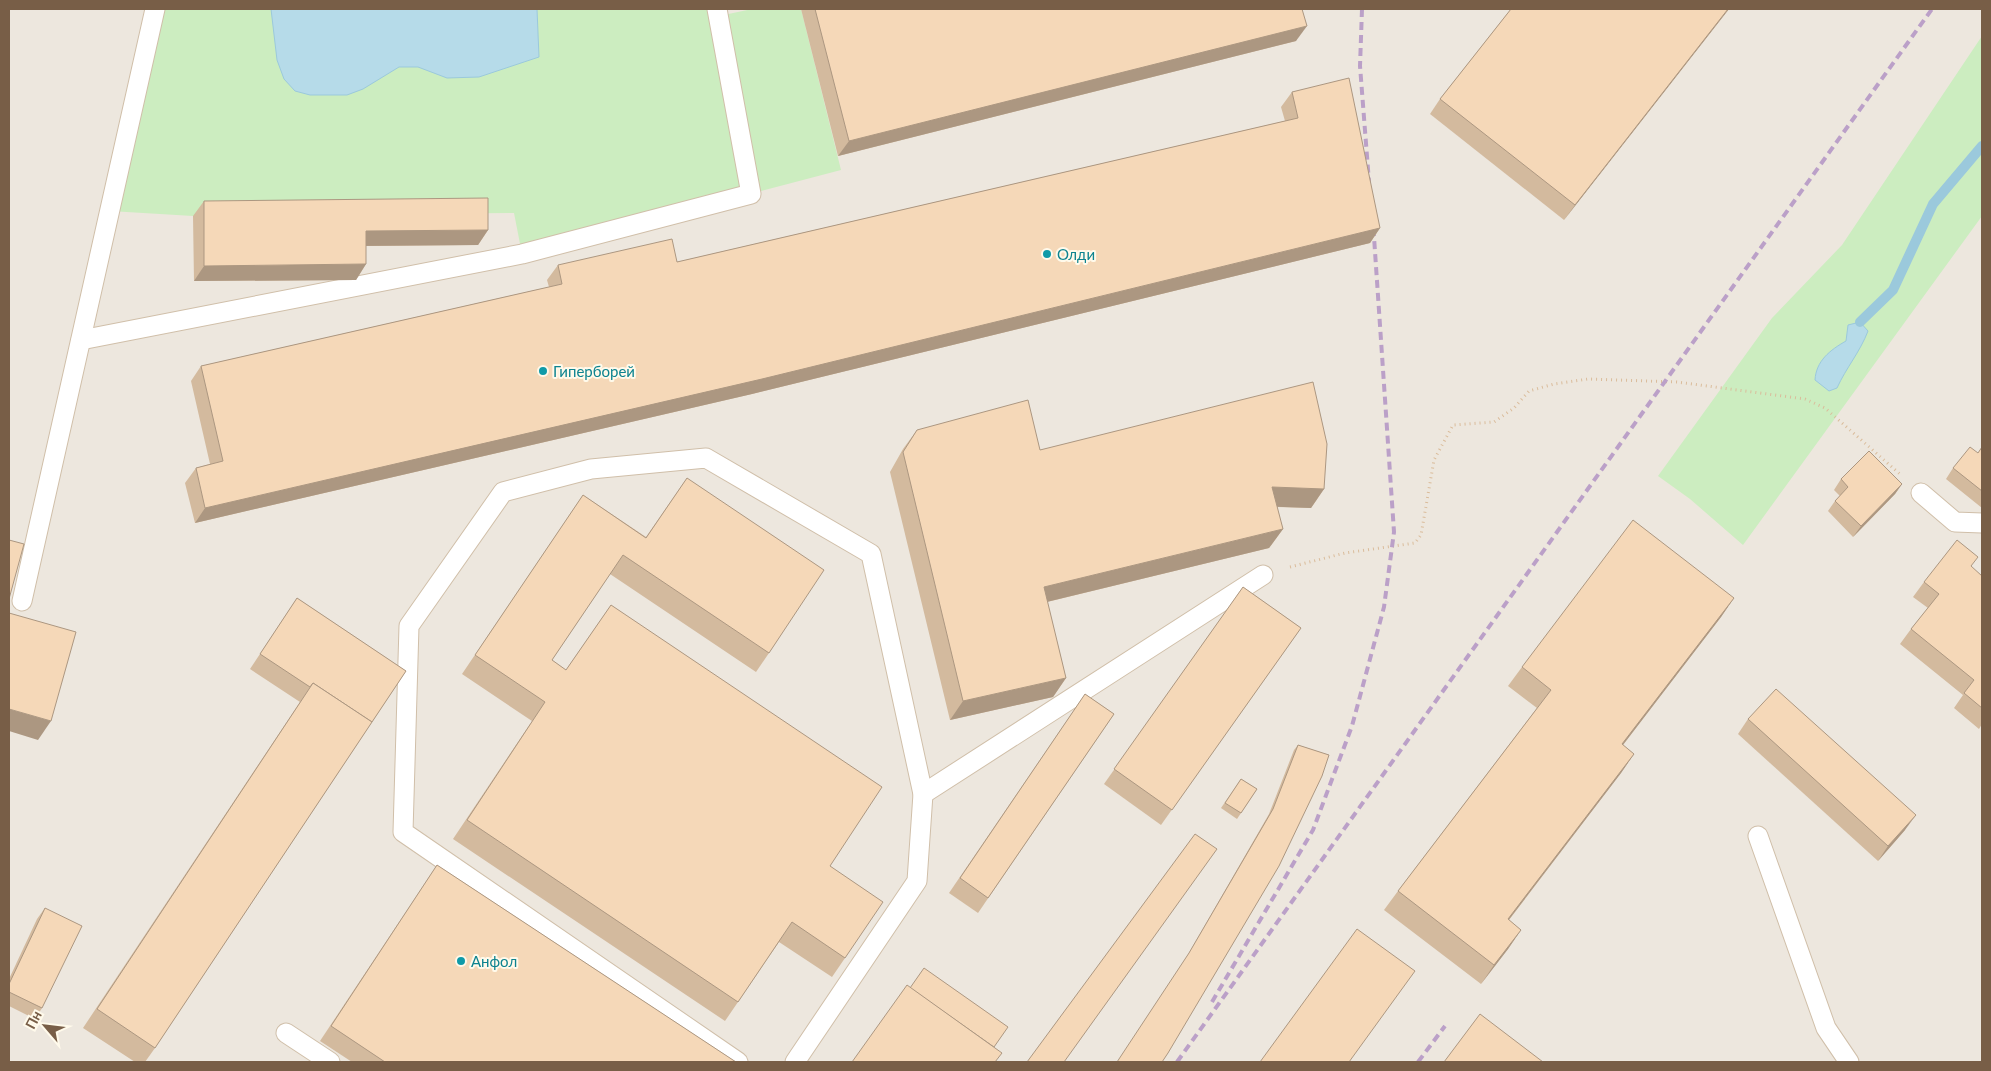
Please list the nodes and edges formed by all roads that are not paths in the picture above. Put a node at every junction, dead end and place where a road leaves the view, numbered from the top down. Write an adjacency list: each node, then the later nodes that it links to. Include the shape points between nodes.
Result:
1 (155, 9): 3 (lane)
2 (717, 9): 3 (lane, via 751,194 522,254)
3 (81, 340): 7 (lane)
4 (1921, 493): 5 (lane, via 1955,522)
5 (1982, 523)
6 (1263, 574): 8 (lane)
7 (22, 600)
8 (923, 794): 12 (lane, via 870,554 706,458 591,469 503,492 409,626 403,832); 13 (lane, via 917,881)
9 (1758, 836): 14 (lane, via 1826,1028)
10 (286, 1032): 11 (lane)
11 (330, 1062)
12 (738, 1062)
13 (795, 1062)
14 (1849, 1062)

